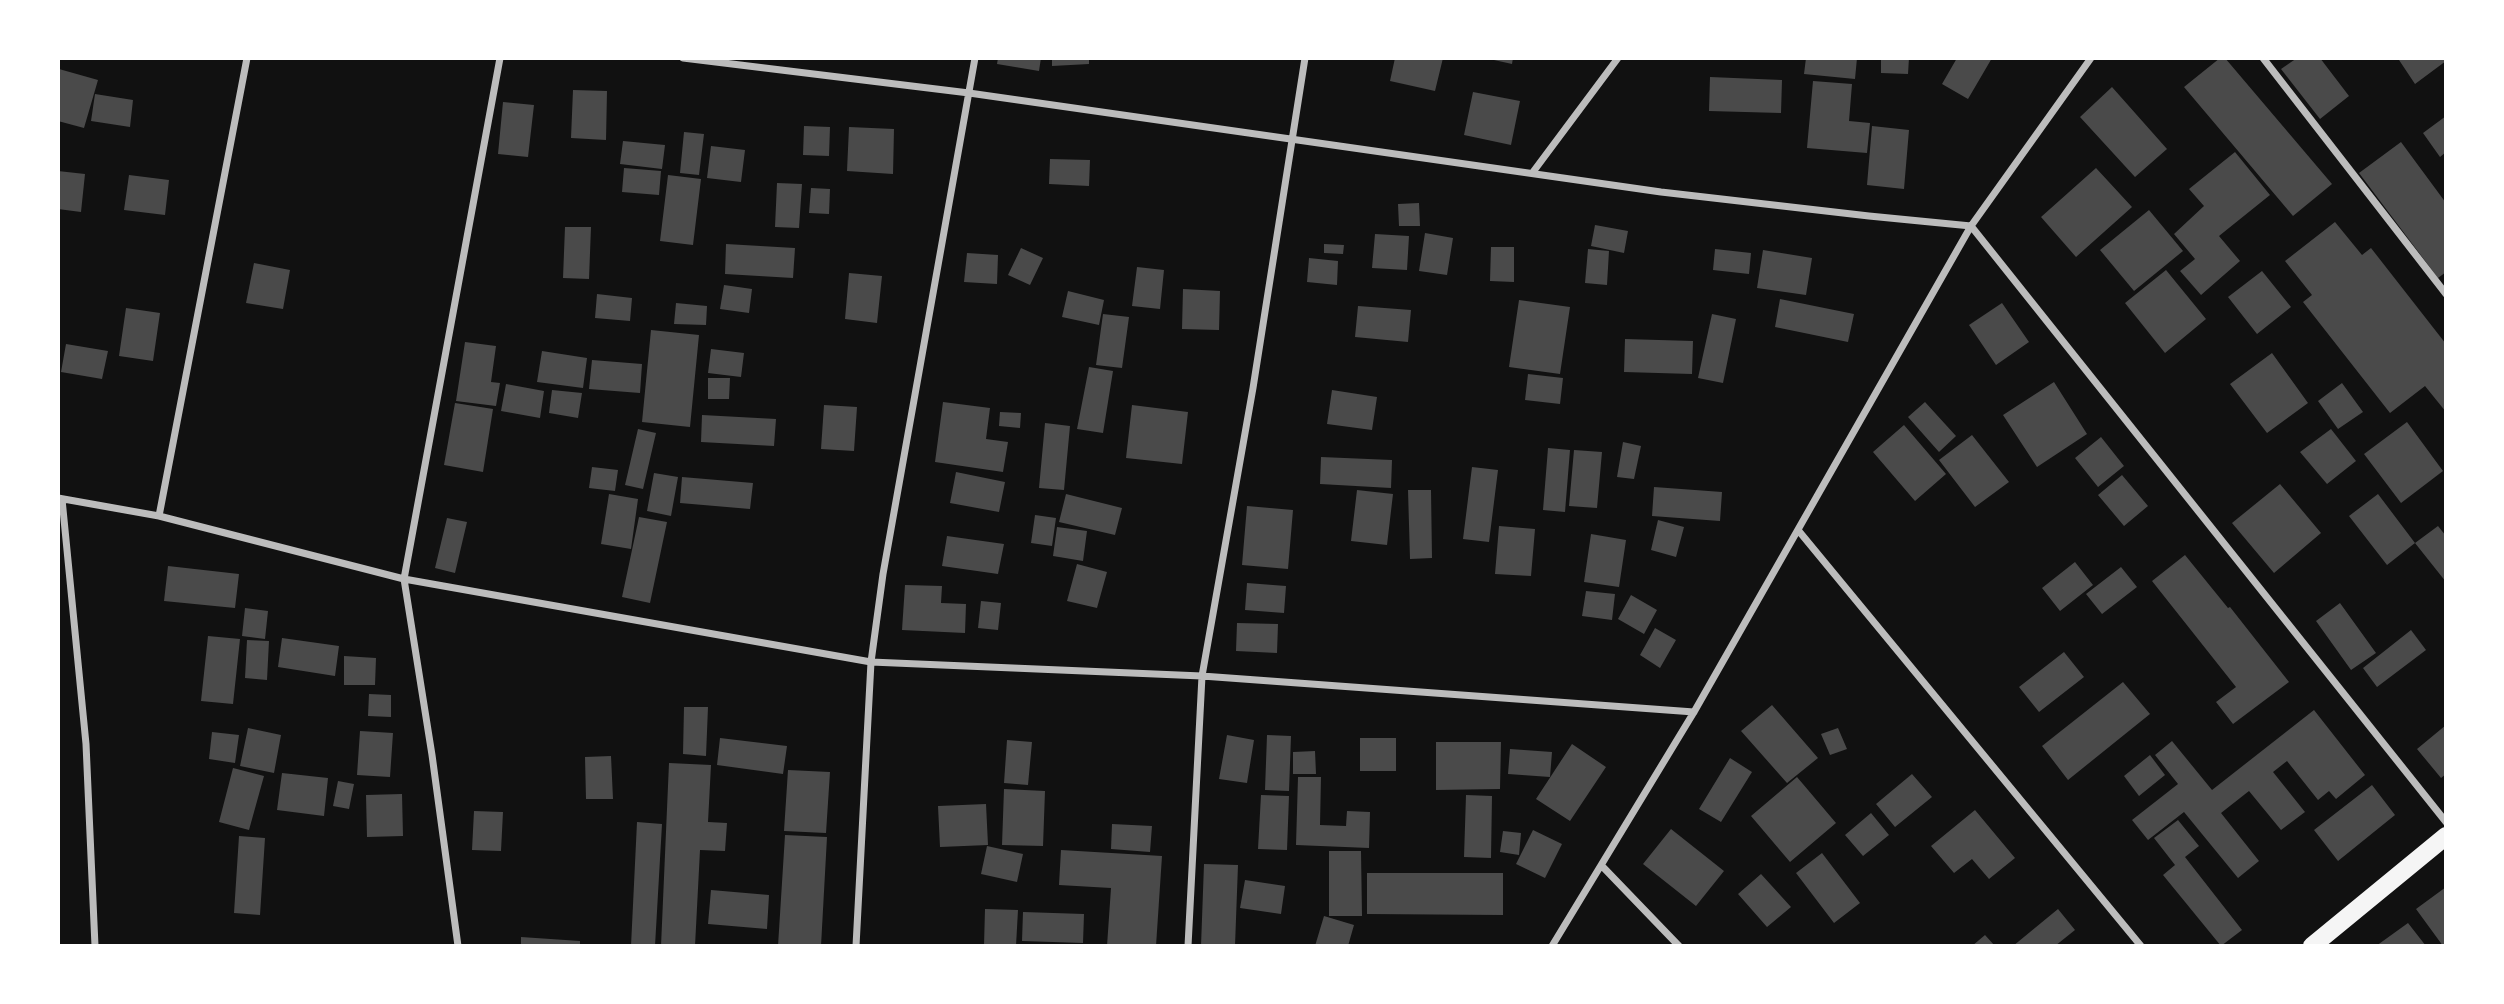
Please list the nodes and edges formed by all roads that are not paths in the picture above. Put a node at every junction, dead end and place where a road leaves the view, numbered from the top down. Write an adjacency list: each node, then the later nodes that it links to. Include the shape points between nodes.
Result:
1 (247, 58): 15 (street)
2 (500, 58): 17 (street)
3 (683, 58): 9 (street)
4 (975, 58): 9 (street)
5 (1305, 58): 10 (street)
6 (1618, 58): 11 (street)
7 (2091, 58): 12 (street)
8 (2263, 58): 13 (street)
9 (969, 93): 10 (street); 18 (street)
10 (1292, 138): 11 (street); 19 (street)
11 (1533, 172): 12 (street, via 1661,192)
12 (1970, 226): 16 (street); 21 (street)
13 (2446, 294)
14 (60, 499): 15 (street); 24 (street, via 86,744)
15 (159, 516): 17 (street)
16 (1798, 530): 20 (street); 30 (street)
17 (404, 579): 18 (street); 25 (street)
18 (871, 662): 19 (street); 26 (street)
19 (1202, 676): 20 (street); 27 (street)
20 (1694, 712): 23 (street)
21 (2446, 822)
22 (2446, 836): 31 (main road)
23 (1602, 866): 28 (street); 29 (street)
24 (95, 946)
25 (458, 946)
26 (856, 946)
27 (1188, 946)
28 (1552, 946)
29 (1679, 946)
30 (2141, 946)
31 (2312, 946)

